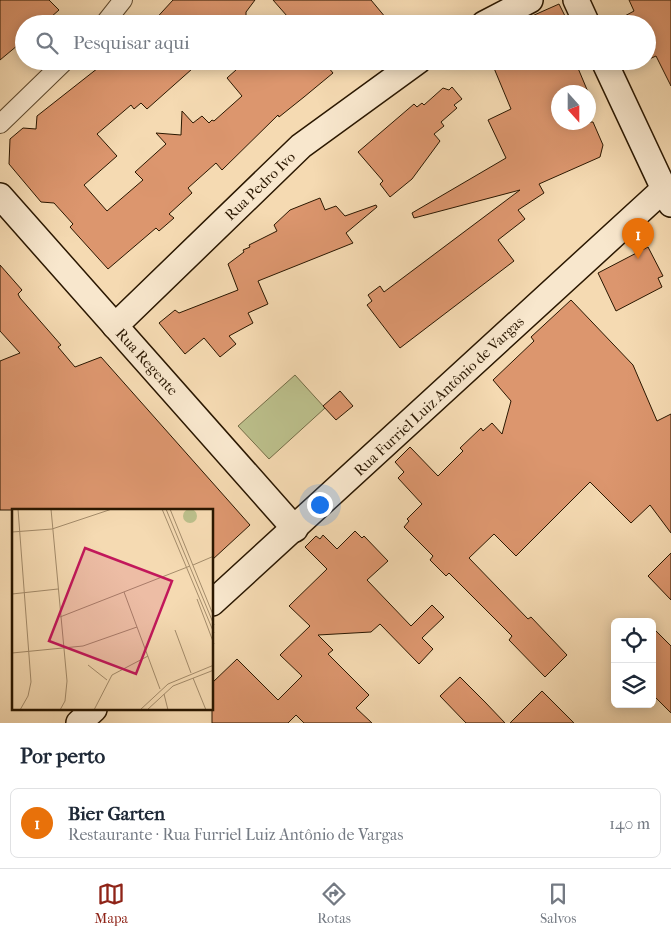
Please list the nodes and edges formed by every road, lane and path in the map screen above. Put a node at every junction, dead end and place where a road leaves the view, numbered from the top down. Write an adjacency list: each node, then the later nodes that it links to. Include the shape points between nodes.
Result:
1 (123, 0): 4 (street)
2 (530, 0): 5 (street)
3 (576, 0): 6 (street)
4 (111, 15)
5 (501, 15)
6 (583, 15)
7 (56, 70): 10 (street)
8 (406, 70): 13 (street, Rua Pedro Ivo, via 302,146)
9 (608, 70): 12 (street)
10 (0, 124)
11 (0, 196): 13 (street, Rua Regente)
12 (668, 197): 14 (street, Rua Furriel Luiz Antônio de Vargas)
13 (115, 326): 14 (street, Rua Regente)
14 (295, 529): 15 (street, Rua Furriel Luiz Antônio de Vargas)
15 (214, 601)
16 (93, 710): 17 (street)
17 (79, 723)

